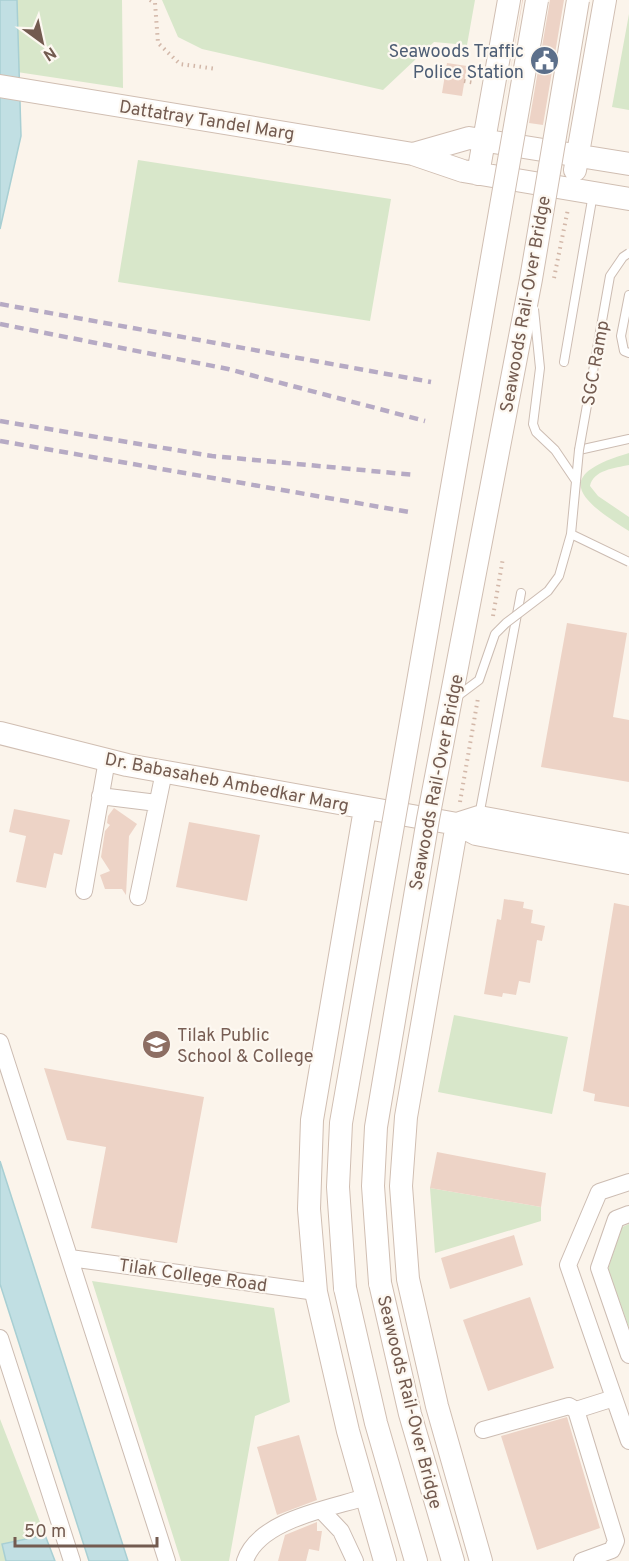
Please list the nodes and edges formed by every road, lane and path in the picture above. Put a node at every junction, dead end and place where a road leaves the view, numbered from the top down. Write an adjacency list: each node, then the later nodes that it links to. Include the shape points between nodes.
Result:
1 (150, 0): 6 (path, via 155,3 158,43 180,64)
2 (509, 0): 8 (main road)
3 (537, 0): 61 (main road, Seawoods Rail-Over Bridge, bridge, via 341,1123 338,1186 345,1288 376,1423)
4 (578, 0): 16 (main road, Seawoods Rail-Over Bridge, bridge)
5 (605, 0): 10 (main road)
6 (217, 69)
7 (0, 87): 9 (main road, Dattatray Tandel Marg)
8 (484, 140): 9 (main road, via 469,138); 10 (main road); 12 (main road)
9 (413, 154): 12 (main road, Dattatray Tandel Marg)
10 (578, 156): 11 (main road); 13 (main road)
11 (629, 164)
12 (478, 174): 13 (main road, Dattatray Tandel Marg)
13 (578, 197): 14 (main road, Dattatray Tandel Marg); 16 (path); 19 (lane)
14 (629, 199)
15 (629, 253): 21 (lane, SGC Ramp, bridge, via 610,276)
16 (542, 282): 22 (lane, bridge, via 540,368 533,424); 28 (main road, Seawoods Rail-Over Bridge, bridge)
17 (629, 295): 18 (lane, via 621,336 624,351)
18 (629, 353)
19 (564, 362)
20 (629, 439): 21 (lane)
21 (579, 450): 22 (lane, SGC Ramp, bridge)
22 (576, 481): 23 (lane, SGC Ramp, bridge)
23 (571, 534): 25 (lane, bridge); 28 (lane, SGC Ramp, bridge, via 559,576 549,591 495,634 479,680)
24 (503, 558): 26 (path)
25 (629, 562)
26 (500, 576)
27 (521, 593): 35 (lane)
28 (451, 701): 62 (main road, Seawoods Rail-Over Bridge, bridge, via 376,1127 373,1186 380,1283 410,1414)
29 (0, 733): 30 (main road, Dr. Babasaheb Ambedkar Marg)
30 (107, 760): 31 (main road, Dr. Babasaheb Ambedkar Marg); 32 (street)
31 (164, 772): 33 (street); 34 (main road, Dr. Babasaheb Ambedkar Marg)
32 (100, 796): 33 (street); 39 (street)
33 (157, 803): 40 (street)
34 (365, 808): 36 (main road, Dr. Babasaheb Ambedkar Marg); 47 (main road, via 310,1142 309,1209)
35 (479, 817): 36 (main road, Dr. Babasaheb Ambedkar Marg); 37 (main road, Dr. Babasaheb Ambedkar Marg)
36 (457, 824): 38 (main road, Dr. Babasaheb Ambedkar Marg, via 476,834); 63 (main road, via 404,1130 402,1206 408,1279 426,1363)
37 (629, 845)
38 (629, 863)
39 (84, 891)
40 (138, 897)
41 (0, 1041): 46 (street)
42 (629, 1182): 44 (street, via 599,1192)
43 (629, 1214): 45 (street, via 616,1219)
44 (580, 1237): 45 (street); 50 (street, via 568,1265)
45 (607, 1246): 49 (street, via 599,1268)
46 (69, 1258): 47 (street, Tilak College Road); 57 (street)
47 (316, 1292): 54 (main road)
48 (0, 1338): 56 (street)
49 (629, 1355)
50 (614, 1398): 51 (street); 53 (street)
51 (576, 1410): 52 (street, via 569,1406); 64 (street, via 616,1541 612,1550)
52 (483, 1430)
53 (629, 1441)
54 (366, 1497): 55 (street); 60 (main road)
55 (322, 1511): 58 (street, via 272,1528 249,1549); 59 (street, via 341,1531)
56 (72, 1561)
57 (167, 1561)
58 (245, 1561)
59 (355, 1561)
60 (385, 1561)
61 (416, 1561)
62 (453, 1561)
63 (481, 1561)
64 (582, 1561)

